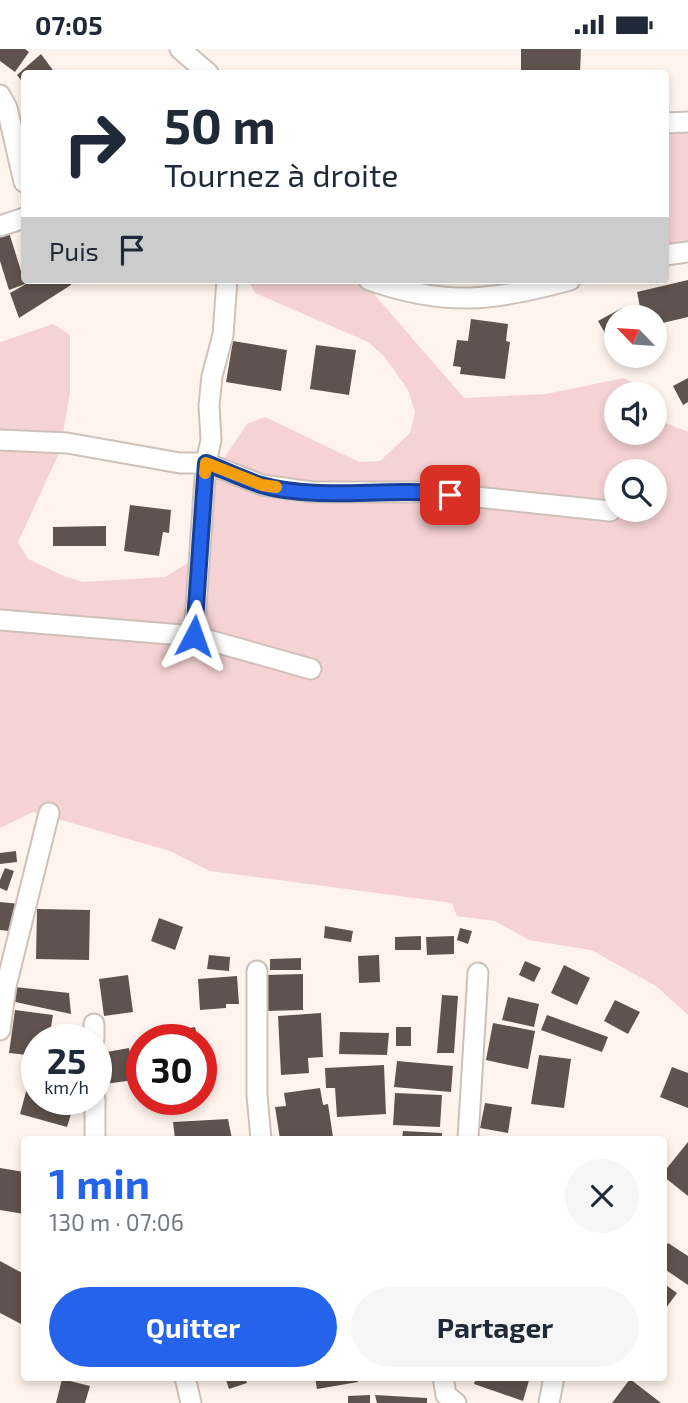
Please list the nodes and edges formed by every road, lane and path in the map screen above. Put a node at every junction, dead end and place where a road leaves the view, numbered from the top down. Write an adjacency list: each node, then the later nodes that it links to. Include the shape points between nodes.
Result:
1 (180, 49): 2 (street)
2 (204, 70)
3 (0, 95): 6 (street)
4 (688, 122): 5 (street)
5 (669, 123)
6 (21, 169)
7 (21, 220): 8 (street)
8 (0, 226)
9 (688, 252): 10 (street)
10 (669, 254)
11 (227, 284): 15 (street, via 223,335 212,376)
12 (382, 284): 13 (street, via 449,299 519,294)
13 (555, 284)
14 (0, 440): 15 (street, via 67,443 180,463)
15 (206, 463): 16 (street, via 262,485 312,492 430,492); 18 (street)
16 (604, 510)
17 (0, 620): 18 (street)
18 (194, 636): 19 (street)
19 (311, 669)
20 (49, 813): 23 (street, via 6,986)
21 (257, 971): 26 (street)
22 (478, 974): 27 (street)
23 (0, 1030)
24 (95, 1115): 25 (street)
25 (95, 1136)
26 (261, 1136)
27 (468, 1136)
28 (186, 1381): 31 (street)
29 (444, 1381): 32 (street, via 446,1395)
30 (553, 1381): 33 (street)
31 (191, 1403)
32 (456, 1403)
33 (549, 1403)

